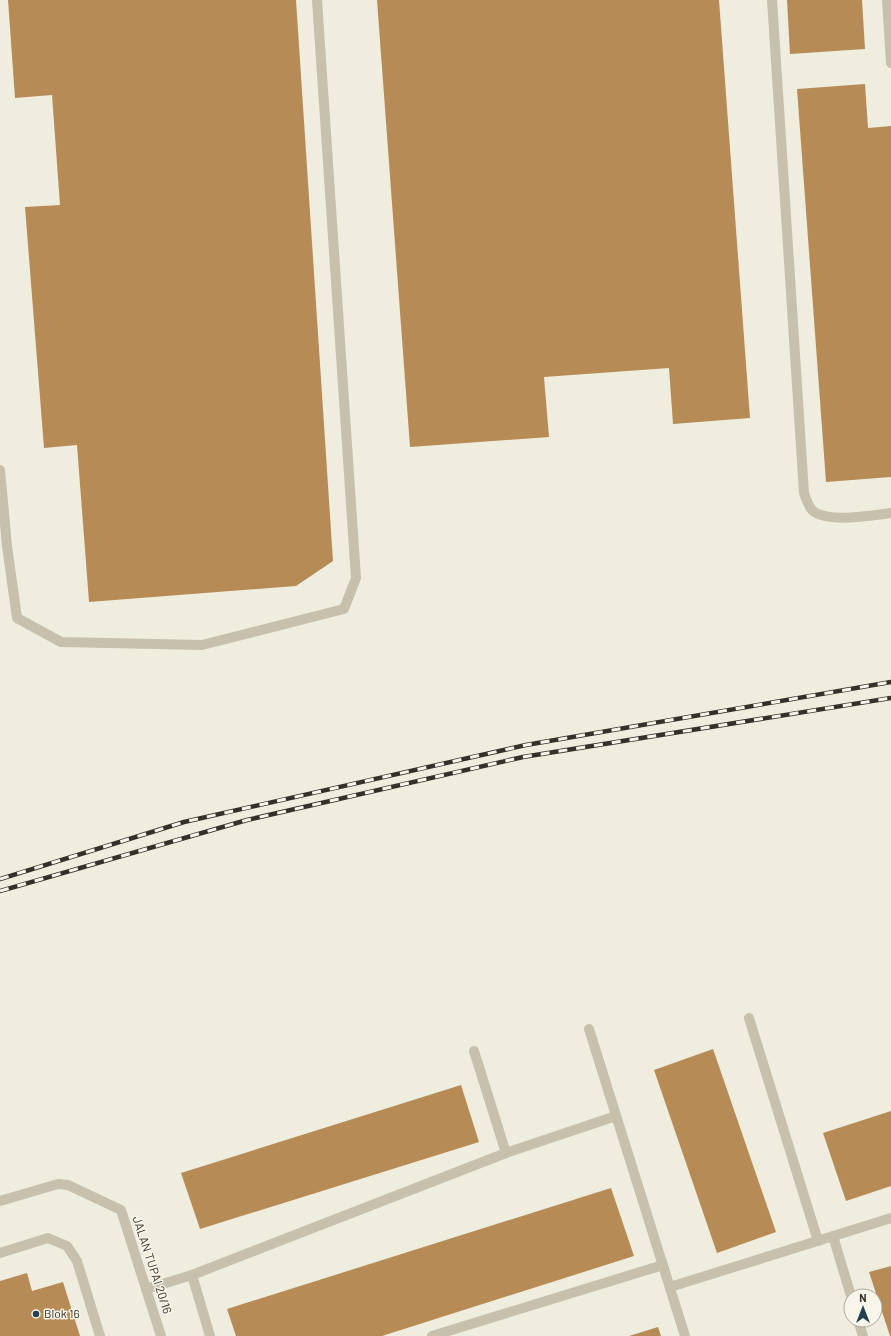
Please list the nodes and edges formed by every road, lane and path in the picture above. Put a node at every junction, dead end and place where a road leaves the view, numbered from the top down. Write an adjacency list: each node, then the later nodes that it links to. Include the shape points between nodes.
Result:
1 (317, 0): 5 (street, via 356,578 344,609 202,645 61,642 16,618 6,546)
2 (772, 0): 6 (street, via 804,493 813,511 828,517)
3 (887, 0): 4 (street)
4 (891, 63)
5 (0, 470)
6 (891, 513)
7 (749, 1018): 15 (street)
8 (589, 1029): 10 (street)
9 (474, 1051): 11 (street)
10 (616, 1116): 11 (street); 17 (street)
11 (506, 1153): 18 (street)
12 (0, 1202): 21 (street, JALAN TUPAI 20/16, via 58,1184 68,1185 121,1210)
13 (891, 1218): 14 (street)
14 (834, 1236): 15 (street); 20 (street)
15 (818, 1241): 19 (street)
16 (0, 1253): 22 (street, via 48,1238 66,1246 77,1261)
17 (663, 1265): 19 (street); 25 (street)
18 (192, 1275): 21 (street); 24 (street)
19 (670, 1287): 26 (street)
20 (849, 1288)
21 (146, 1290): 23 (street, JALAN TUPAI 20/16)
22 (100, 1336)
23 (161, 1336)
24 (210, 1336)
25 (432, 1336)
26 (685, 1336)

